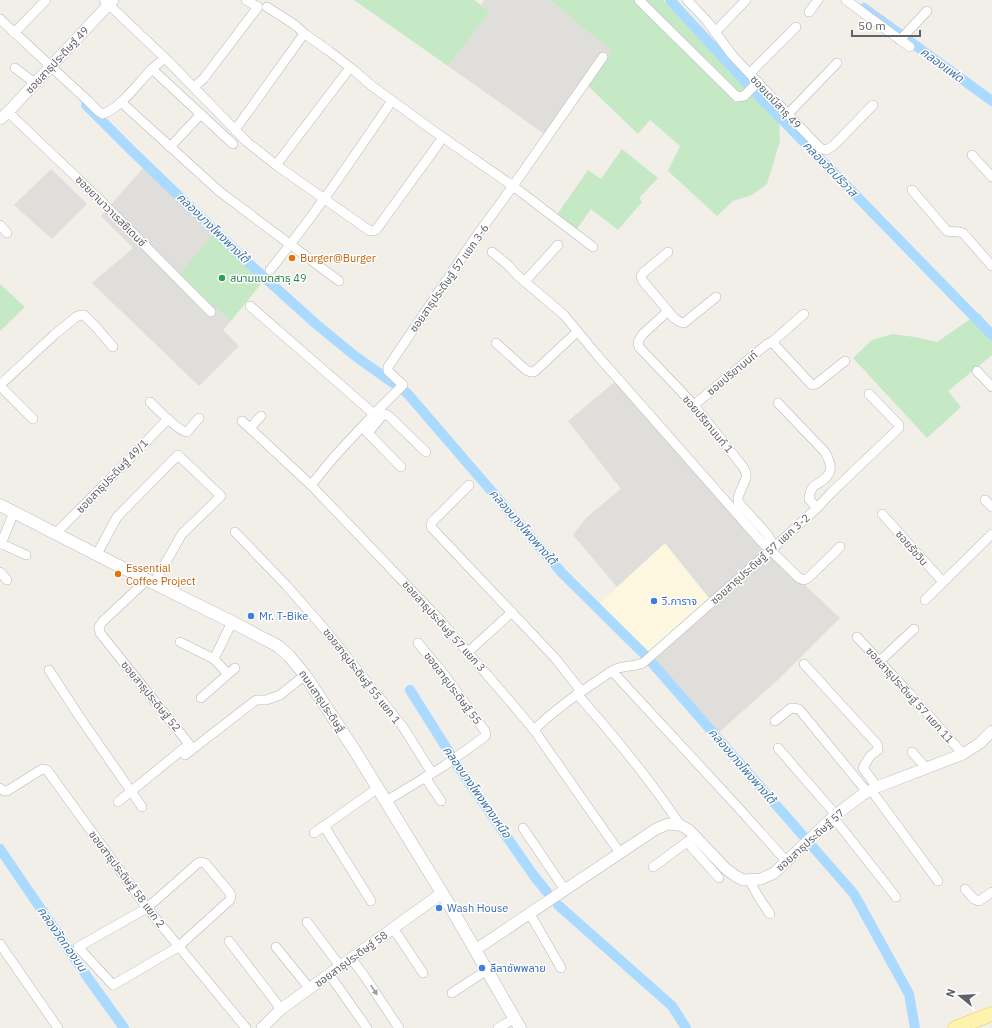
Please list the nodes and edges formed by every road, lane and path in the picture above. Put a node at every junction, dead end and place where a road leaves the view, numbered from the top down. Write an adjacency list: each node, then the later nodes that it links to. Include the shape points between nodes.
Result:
1 (46, 0): 15 (street)
2 (246, 0): 29 (street, via 258,7 204,78)
3 (639, 0): 28 (street, via 738,97 744,96)
4 (688, 0): 14 (street, ซอยเดมีสาธุ 49)
5 (746, 0): 14 (street)
6 (818, 0): 11 (street)
7 (846, 0): 16 (street)
8 (109, 1): 20 (street); 22 (street, ซอยสาธุประดิษฐ์ 49)
9 (267, 7): 43 (street, via 295,25 392,102)
10 (927, 11): 16 (street)
11 (809, 12)
12 (0, 19): 15 (street)
13 (796, 27): 26 (street)
14 (715, 32): 26 (street, ซอยเดมีสาธุ 49, via 732,55)
15 (14, 33): 22 (street)
16 (902, 37): 18 (street)
17 (301, 38): 36 (street)
18 (910, 47)
19 (603, 56): 43 (street, ซอยสาธุประดิษฐ์ 57 แยก 3-6)
20 (165, 58): 24 (street); 29 (street)
21 (837, 63): 34 (street)
22 (50, 66): 27 (street, ซอยสาธุประดิษฐ์ 49); 30 (street, via 102,114)
23 (15, 68): 27 (street)
24 (152, 68): 30 (street); 33 (street)
25 (346, 73): 41 (street)
26 (750, 73): 28 (street, ซอยเดมีสาธุ 49)
27 (35, 83): 35 (street, ซอยสาธุประดิษฐ์ 49)
28 (756, 84): 34 (street, ซอยเดมีสาธุ 49)
29 (194, 87): 36 (street)
30 (121, 102): 39 (street)
31 (389, 105): 45 (street)
32 (873, 105): 34 (street, ซอยเดมีสาธุ 49, via 826,150 820,148)
33 (201, 114): 38 (street); 39 (street)
34 (788, 114)
35 (4, 116): 60 (street, ซอยยานาวาเรสซิเดนซ์, via 99,199)
36 (234, 130): 41 (street)
37 (439, 143): 45 (street, via 376,230 370,231)
38 (233, 144)
39 (170, 147): 48 (street, via 219,191)
40 (972, 155): 42 (street)
41 (276, 165): 45 (street)
42 (992, 177)
43 (514, 186): 50 (street); 74 (street, ซอยสาธุประดิษฐ์ 57 แยก 3-6, via 475,238 388,367 388,371 403,385)
44 (912, 190): 53 (street, via 947,231 963,233)
45 (325, 199): 48 (street)
46 (0, 225): 47 (street)
47 (8, 233)
48 (291, 245): 54 (street); 55 (street)
49 (558, 245): 56 (street)
50 (593, 247)
51 (492, 252): 56 (street)
52 (668, 252): 59 (street, via 641,276)
53 (992, 266)
54 (270, 270)
55 (339, 281)
56 (524, 281): 62 (street, via 564,315)
57 (716, 297): 59 (street, via 684,323)
58 (250, 306): 74 (street)
59 (668, 311): 73 (street, ซอยปริยานนท์ 1, via 642,335 638,342 639,347)
60 (211, 312)
61 (804, 314): 63 (street, ซอยปริยานนท์)
62 (577, 332): 64 (street, via 534,372 528,372); 97 (street, via 754,534)
63 (772, 342): 66 (street, via 812,385); 73 (street, ซอยปริยานนท์)
64 (496, 343)
65 (113, 346): 68 (street, via 84,315 81,315 54,335)
66 (845, 361)
67 (977, 371): 69 (street)
68 (0, 385): 77 (street)
69 (992, 387)
70 (869, 394): 89 (street, ซอยสาธุประดิษฐ์ 57 แยก 3-2, via 899,424 899,428)
71 (150, 402): 78 (street)
72 (778, 403): 89 (street, via 825,452 831,462 830,471 825,479 812,488 809,494 809,499)
73 (694, 405): 97 (street, ซอยปริยานนท์ 1, via 745,470 746,478 738,502 767,534)
74 (374, 414): 81 (street, ซอยสาธุประดิษฐ์ 57 แยก 3-6)
75 (261, 416): 80 (street)
76 (199, 418): 78 (street, via 187,432)
77 (33, 419)
78 (168, 419): 93 (street, ซอยสาธุประดิษฐ์ 49/1)
79 (242, 420): 80 (street, ซอยสาธุประดิษฐ์ 57 แยก 3)
80 (250, 428): 84 (street, ซอยสาธุประดิษฐ์ 57 แยก 3)
81 (365, 430): 82 (street, via 386,414); 83 (street); 84 (street, ซอยสาธุประดิษฐ์ 57 แยก 3-6, via 334,458)
82 (426, 452)
83 (401, 467)
84 (311, 485): 111 (street, ซอยสาธุประดิษฐ์ 57 แยก 3)
85 (468, 485): 105 (street, via 432,522 432,528)
86 (985, 500): 88 (street)
87 (0, 505): 90 (main road, ถนนสาธุประดิษฐ์)
88 (992, 507)
89 (817, 508): 97 (street, ซอยสาธุประดิษฐ์ 57 แยก 3-2)
90 (14, 512): 93 (main road, ถนนสาธุประดิษฐ์); 95 (street)
91 (882, 514): 103 (street, ซอยรัชวิน)
92 (235, 532): 128 (street, ซอยสาธุประดิษฐ์ 55 แยก 1, via 328,633 403,728)
93 (55, 534): 98 (main road, ถนนสาธุประดิษฐ์)
94 (992, 534): 103 (street)
95 (0, 543): 99 (street)
96 (840, 547): 97 (street, via 804,580 799,578)
97 (773, 548): 116 (street, ซอยสาธุประดิษฐ์ 57 แยก 3-2, via 643,663)
98 (97, 554): 102 (main road, ถนนสาธุประดิษฐ์); 102 (street, via 117,517 178,455 221,496 182,534)
99 (26, 555)
100 (0, 572): 101 (street)
101 (7, 580)
102 (150, 581): 106 (main road, ถนนสาธุประดิษฐ์); 132 (street, ซอยสาธุประดิษฐ์ 52, via 102,622 99,627 100,633 189,744)
103 (943, 582): 104 (street)
104 (925, 600)
105 (512, 612): 111 (street); 118 (street, via 555,658)
106 (232, 622): 112 (street); 117 (main road, ถนนสาธุประดิษฐ์, via 278,646)
107 (914, 629): 113 (street)
108 (857, 637): 113 (street, ซอยสาธุประดิษฐ์ 57 แยก 11)
109 (180, 642): 112 (street)
110 (418, 643): 128 (street, ซอยสาธุประดิษฐ์ 55, via 443,673 485,730 486,735)
111 (468, 652): 121 (street, ซอยสาธุประดิษฐ์ 57 แยก 3)
112 (214, 659): 119 (street, via 232,671)
113 (880, 661): 125 (street, ซอยสาธุประดิษฐ์ 57 แยก 11)
114 (804, 664): 131 (street, via 877,744 878,750 870,756 863,768)
115 (49, 670): 132 (street)
116 (612, 671): 118 (street, ซอยสาธุประดิษฐ์ 57 แยก 3-2); 144 (street)
117 (305, 675): 127 (street, via 280,695 266,700 256,700); 130 (main road, ถนนสาธุประดิษฐ์)
118 (579, 692): 121 (street, ซอยสาธุประดิษฐ์ 57 แยก 3-2); 138 (street)
119 (201, 698)
120 (775, 721): 131 (street, via 791,708 799,709)
121 (534, 730): 143 (street, ซอยสาธุประดิษฐ์ 57 แยก 3)
122 (992, 731): 125 (street, ซอยสาธุประดิษฐ์ 57)
123 (778, 748): 137 (street)
124 (912, 752): 126 (street)
125 (963, 754): 126 (street, ซอยสาธุประดิษฐ์ 57)
126 (926, 768): 131 (street, ซอยสาธุประดิษฐ์ 57)
127 (164, 772)
128 (429, 775): 133 (street, ซอยสาธุประดิษฐ์ 55); 134 (street, ซอยสาธุประดิษฐ์ 55 แยก 1)
129 (0, 788): 155 (street, ซอยสาธุประดิษฐ์ 58 แยก 2, via 7,791 42,770 47,770)
130 (378, 788): 133 (main road, ถนนสาธุประดิษฐ์); 139 (street)
131 (872, 789): 137 (street, ซอยสาธุประดิษฐ์ 57); 148 (street)
132 (131, 791): 135 (street, ซอยสาธุประดิษฐ์ 52); 136 (street)
133 (386, 801): 152 (main road, ถนนสาธุประดิษฐ์)
134 (441, 801)
135 (118, 802)
136 (142, 807)
137 (835, 816): 144 (street, ซอยสาธุประดิษฐ์ 57); 153 (street)
138 (680, 825): 142 (street, via 689,830); 143 (street, via 668,824 656,829)
139 (324, 826): 141 (street); 154 (street)
140 (523, 828): 149 (street)
141 (314, 833)
142 (691, 839): 145 (street); 146 (street); 147 (street, via 734,875 743,880)
143 (620, 853): 149 (street)
144 (787, 862): 147 (street, ซอยสาธุประดิษฐ์ 57, via 774,873 761,879)
145 (653, 867)
146 (719, 878)
147 (750, 880): 157 (street, via 758,898)
148 (938, 881)
149 (565, 890): 156 (street)
150 (966, 890): 151 (street, via 979,901)
151 (992, 892)
152 (442, 893): 159 (street, ซอยสาธุประดิษฐ์ 58); 164 (main road, ถนนสาธุประดิษฐ์)
153 (896, 897)
154 (371, 901)
155 (147, 908): 162 (street, ซอยสาธุประดิษฐ์ 58 แยก 2); 162 (street, via 201,862 205,863 230,894 230,900); 162 (street, via 78,946 113,985)
156 (530, 914): 164 (street); 167 (street)
157 (770, 914)
158 (307, 922): 166 (street)
159 (393, 928): 165 (street, ซอยสาธุประดิษฐ์ 58); 169 (street)
160 (230, 941): 173 (street)
161 (0, 944): 178 (street)
162 (178, 947): 179 (street, ซอยสาธุประดิษฐ์ 58 แยก 2)
163 (276, 947): 171 (street)
164 (475, 950): 168 (main road, ถนนสาธุประดิษฐ์)
165 (351, 958): 166 (street, ซอยสาธุประดิษฐ์ 58); 181 (street, one-way to 181)
166 (340, 966): 170 (street, ซอยสาธุประดิษฐ์ 58)
167 (561, 968)
168 (487, 970): 172 (street); 176 (main road, ถนนสาธุประดิษฐ์)
169 (423, 973)
170 (329, 974): 171 (street, ซอยสาธุประดิษฐ์ 58); 180 (street)
171 (310, 989): 173 (street, ซอยสาธุประดิษฐ์ 58)
172 (452, 993)
173 (281, 1009): 177 (street, ซอยสาธุประดิษฐ์ 58)
174 (992, 1014): 183 (main road)
175 (992, 1017): 184 (main road)
176 (518, 1023): 182 (street)
177 (267, 1026)
178 (58, 1028)
179 (246, 1028)
180 (367, 1028)
181 (399, 1028)
182 (498, 1028)
183 (955, 1028)
184 (976, 1028)

